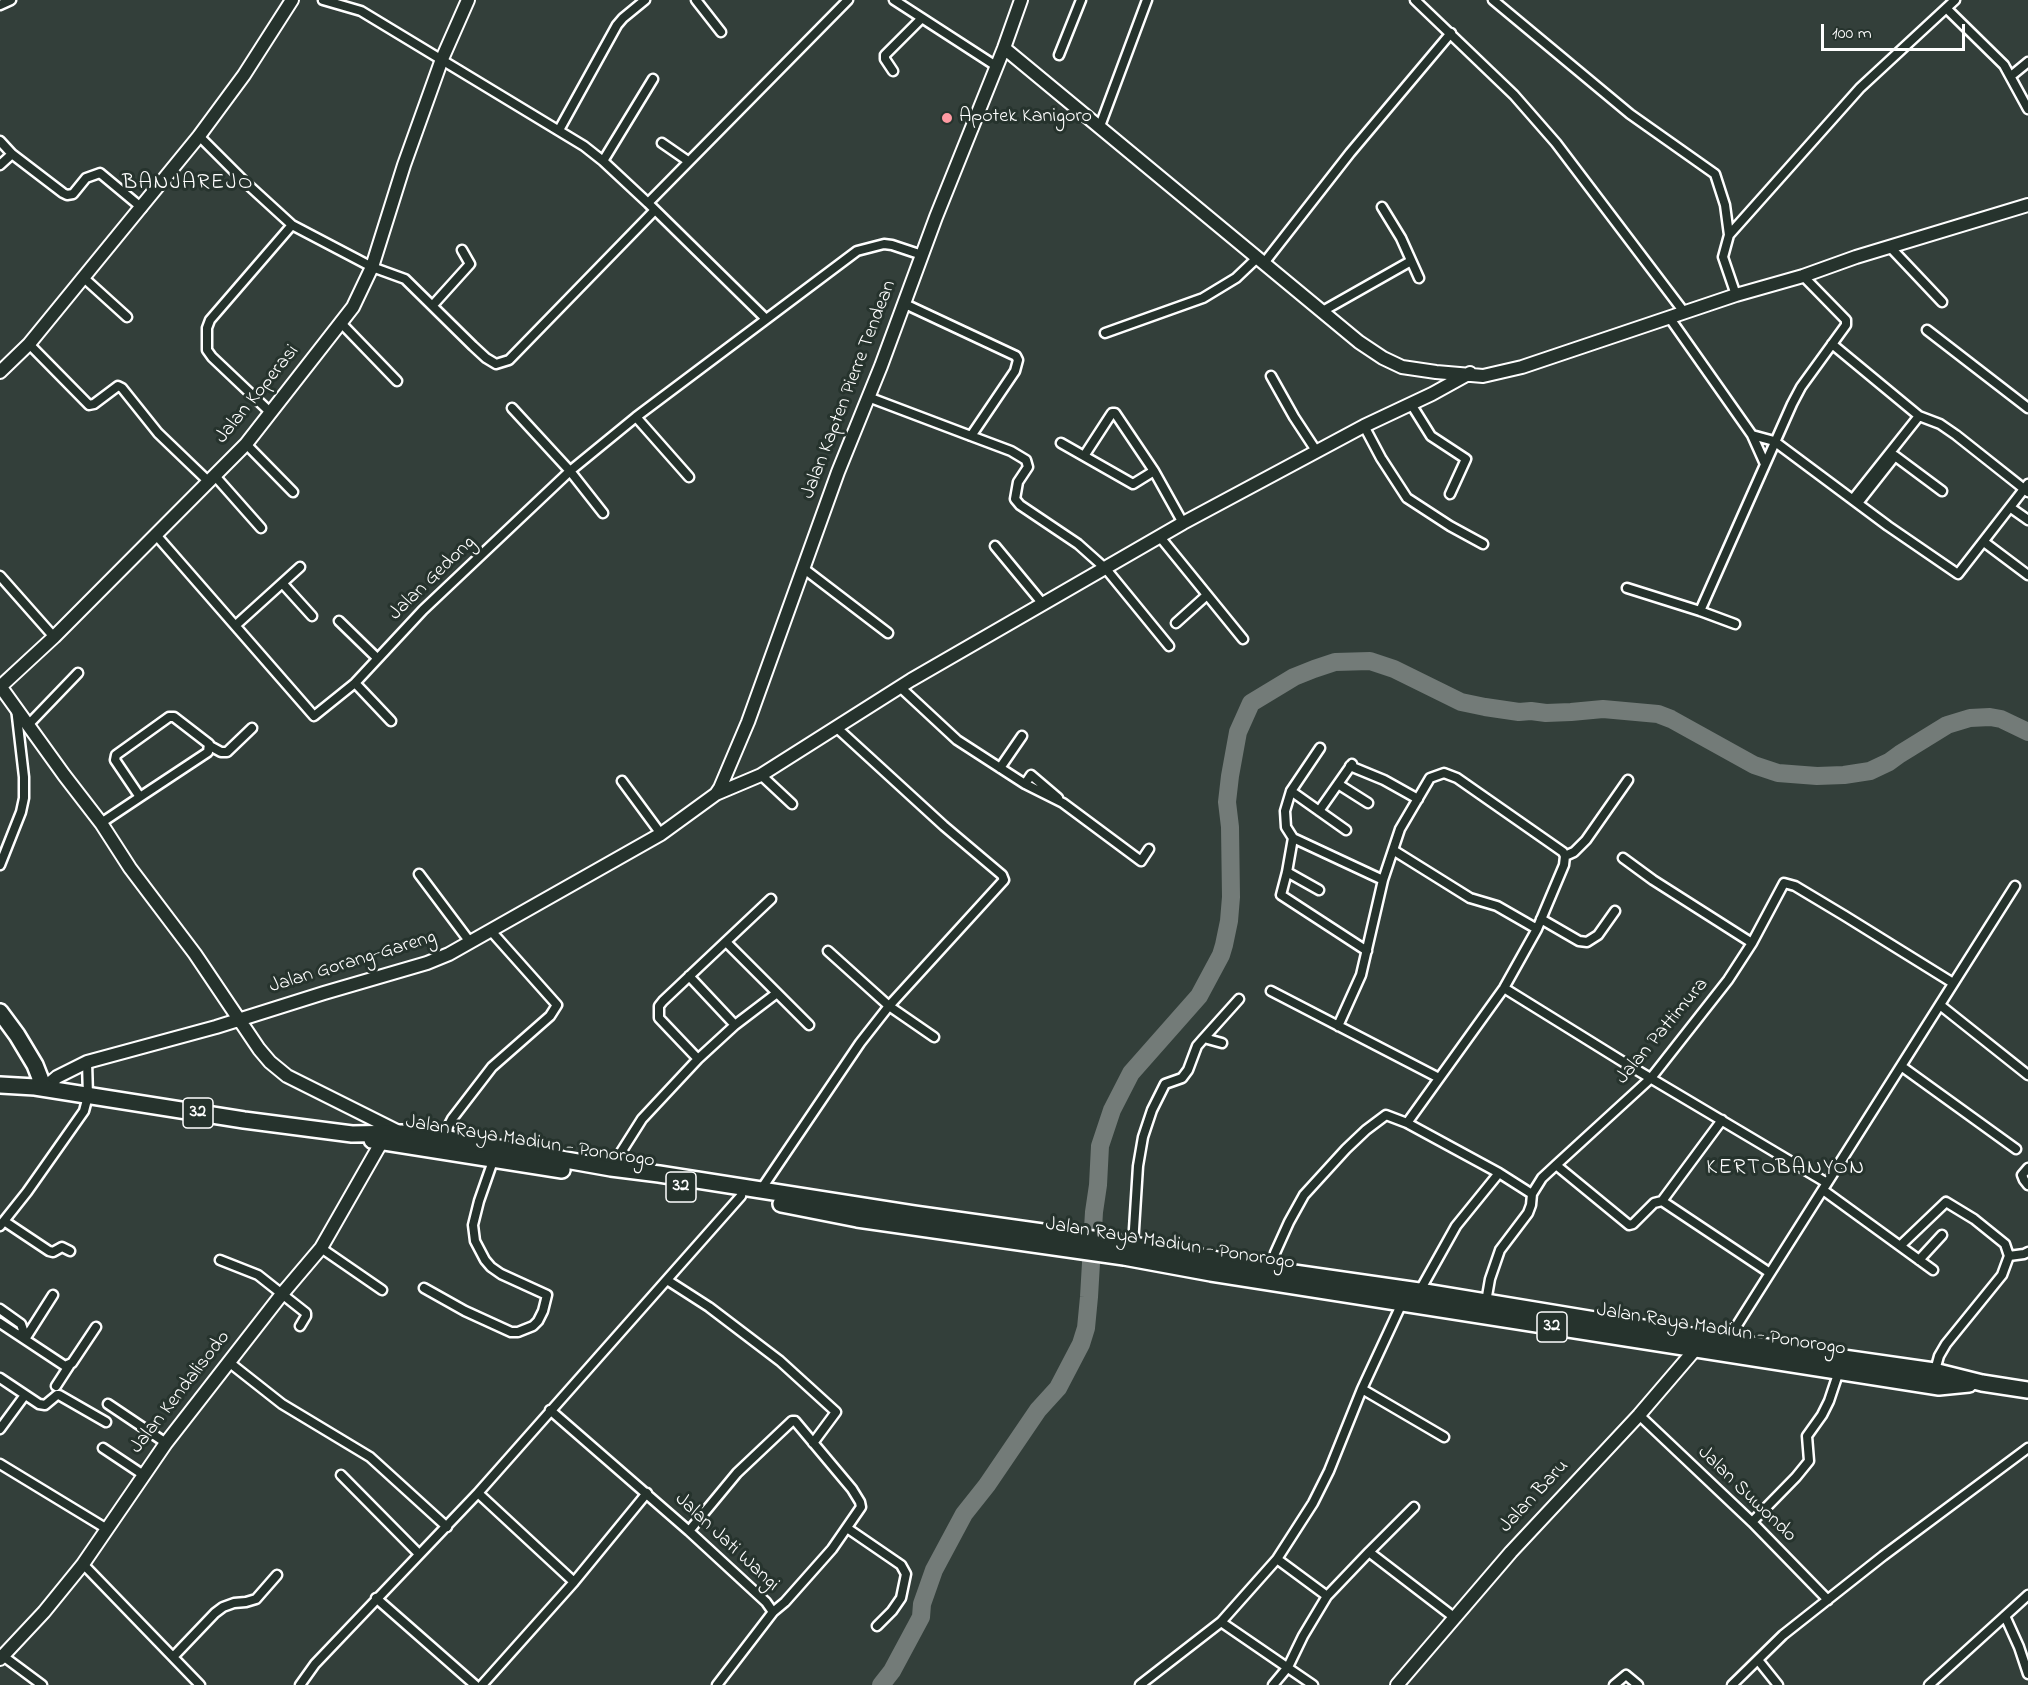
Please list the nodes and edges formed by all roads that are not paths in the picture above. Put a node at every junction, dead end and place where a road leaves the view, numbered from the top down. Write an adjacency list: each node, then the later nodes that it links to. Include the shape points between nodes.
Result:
1 (11, 0): 15 (street)
2 (323, 0): 22 (street, via 361,10)
3 (468, 0): 22 (street, Jalan Koperasi)
4 (645, 0): 30 (street, via 618,25)
5 (696, 0): 18 (street)
6 (848, 0): 36 (street)
7 (894, 0): 17 (street)
8 (1021, 0): 20 (street, Jalan Kapten Pierre Tendean)
9 (1081, 0): 21 (street)
10 (1147, 0): 29 (street)
11 (1416, 0): 19 (street)
12 (1493, 0): 44 (street, via 1629,114 1715,174)
13 (1955, 0): 16 (street)
14 (288, 2): 31 (street, via 244,75)
15 (0, 5)
16 (1947, 9): 26 (street); 44 (street, via 1860,88)
17 (921, 19): 24 (street); 25 (street, via 885,55)
18 (721, 32)
19 (1451, 33): 48 (street); 59 (street, via 1556,143)
20 (1004, 48): 24 (street, Jalan Kapten Pierre Tendean); 29 (street)
21 (1059, 55)
22 (442, 59): 30 (street); 50 (street, Jalan Koperasi)
23 (2028, 62): 26 (street)
24 (996, 66): 47 (street, Jalan Kapten Pierre Tendean)
25 (893, 71)
26 (2012, 76): 28 (street)
27 (653, 79): 35 (street)
28 (2028, 109)
29 (1100, 126): 48 (street)
30 (559, 130): 35 (street)
31 (200, 136): 41 (street); 43 (street)
32 (0, 141): 34 (street)
33 (662, 143): 36 (street)
34 (12, 154): 37 (street); 41 (street, via 67,195 73,194 86,178 100,173)
35 (603, 161): 38 (street)
36 (688, 161): 38 (street)
37 (0, 165)
38 (648, 203): 42 (street)
39 (2028, 205): 45 (street)
40 (1382, 207): 49 (street)
41 (142, 208): 52 (street)
42 (655, 210): 57 (street, via 501,364 486,358); 62 (street)
43 (292, 225): 50 (street); 76 (street, via 207,328 207,350 212,357)
44 (1729, 235): 54 (street, via 1723,257)
45 (1890, 247): 51 (street); 55 (street)
46 (462, 250): 57 (street, via 470,264)
47 (922, 255): 56 (street, Jalan Kapten Pierre Tendean); 62 (street, Jalan Gedong, via 884,244 857,251)
48 (1260, 260): 58 (street); 65 (street, via 1203,298)
49 (1411, 261): 53 (street); 58 (street)
50 (372, 267): 57 (street, via 405,279); 63 (street, Jalan Koperasi, via 358,299)
51 (1803, 276): 54 (street); 67 (street, via 1846,320)
52 (84, 278): 60 (street); 66 (street)
53 (1419, 278)
54 (1736, 295): 59 (street)
55 (1942, 302)
56 (904, 304): 72 (street, Jalan Kapten Pierre Tendean); 81 (street, via 1011,353 1018,360 1008,384)
57 (433, 305)
58 (1321, 312): 69 (street, via 1359,342 1402,367)
59 (1684, 312): 61 (street)
60 (127, 317)
61 (1669, 317): 69 (street, via 1522,367 1484,376); 80 (street)
62 (766, 319): 78 (street, Jalan Gedong)
63 (341, 323): 71 (street); 76 (street, Jalan Koperasi)
64 (1927, 330): 75 (street)
65 (1105, 333)
66 (29, 344): 68 (street); 91 (street, via 89,405 118,386 122,388 158,433)
67 (1832, 344): 77 (street); 82 (street, via 1801,387)
68 (0, 372)
69 (1470, 373): 73 (street, Jalan Gorang-Gareng)
70 (1271, 376): 85 (street)
71 (398, 381)
72 (868, 397): 81 (street); 108 (street, Jalan Kapten Pierre Tendean)
73 (1411, 404): 79 (street, Jalan Gorang-Gareng); 95 (street, via 1431,436 1466,459)
74 (512, 408): 88 (street)
75 (2028, 408)
76 (270, 412): 84 (street, Jalan Koperasi)
77 (1919, 416): 92 (street, via 1940,424); 96 (street)
78 (636, 417): 88 (street, Jalan Gedong); 90 (street)
79 (1364, 426): 85 (street, Jalan Gorang-Gareng); 105 (street, via 1407,498)
80 (1752, 435): 82 (street); 87 (street)
81 (971, 436): 109 (street, via 1026,460 1028,467 1018,482 1015,499)
82 (1774, 441): 87 (street); 96 (street)
83 (1061, 443): 86 (street)
84 (246, 444): 91 (street, Jalan Koperasi); 94 (street)
85 (1317, 452): 100 (street, Jalan Gorang-Gareng)
86 (1084, 456): 89 (street, via 1133,484); 89 (street, via 1115,413)
87 (1765, 464): 116 (street)
88 (570, 471): 98 (street); 126 (street, Jalan Gedong)
89 (1154, 471): 100 (street)
90 (689, 477)
91 (212, 479): 101 (street); 102 (street, Jalan Koperasi)
92 (2027, 489): 97 (street)
93 (1942, 491): 96 (street, via 1895,456)
94 (293, 492)
95 (1450, 494)
96 (1856, 501): 104 (street, via 1958,574)
97 (2011, 508): 99 (street); 104 (street)
98 (603, 513)
99 (2028, 520)
100 (1184, 523): 103 (street, Jalan Gorang-Gareng)
101 (261, 528)
102 (156, 535): 121 (street, Jalan Gedong); 123 (street, Jalan Koperasi)
103 (1160, 537): 109 (street, Jalan Gorang-Gareng); 114 (street)
104 (1984, 542): 110 (street)
105 (1483, 544)
106 (996, 546): 115 (street)
107 (300, 567): 112 (street)
108 (803, 568): 122 (street); 145 (street, Jalan Kapten Pierre Tendean, via 748,722)
109 (1106, 569): 115 (street, Jalan Gorang-Gareng); 125 (street)
110 (2028, 575)
111 (0, 576): 123 (street)
112 (283, 584): 117 (street); 121 (street)
113 (1627, 588): 116 (street)
114 (1207, 595): 119 (street); 124 (street)
115 (1043, 604): 130 (street, Jalan Gorang-Gareng)
116 (1700, 611): 120 (street)
117 (312, 616)
118 (339, 621): 126 (street)
119 (1176, 623)
120 (1735, 624)
121 (236, 625): 128 (street, Jalan Gedong, via 314,716)
122 (888, 633)
123 (54, 637): 129 (street, Jalan Koperasi)
124 (1243, 639)
125 (1169, 646)
126 (377, 658): 128 (street, Jalan Gedong)
127 (78, 673): 133 (street)
128 (355, 683): 132 (street)
129 (0, 686): 131 (street)
130 (900, 687): 135 (street, Jalan Gorang-Gareng); 139 (street, via 957,740)
131 (15, 707): 133 (street); 159 (street, via 24,798)
132 (391, 721)
133 (28, 724): 151 (street)
134 (252, 728): 137 (street, via 227,752)
135 (837, 728): 140 (street, Jalan Gorang-Gareng); 182 (street, via 1004,878)
136 (1022, 736): 139 (street)
137 (210, 747): 146 (street); 146 (street, via 172,717 116,755 115,760)
138 (1320, 748): 144 (street)
139 (1000, 768): 155 (street, via 1024,784 1031,775 1142,861)
140 (761, 775): 145 (street, Jalan Gorang-Gareng); 149 (street)
141 (1628, 780): 157 (street, via 1586,840)
142 (622, 781): 153 (street)
143 (1338, 784): 147 (street, via 1351,765); 148 (street); 150 (street)
144 (1291, 791): 150 (street); 154 (street, via 1285,811 1286,826)
145 (716, 794): 153 (street, Jalan Gorang-Gareng)
146 (140, 797): 151 (street)
147 (1418, 799): 156 (street, via 1400,829); 157 (street, via 1430,778 1444,774 1457,778)
148 (1368, 803)
149 (792, 804)
150 (1319, 811): 152 (street)
151 (101, 823): 184 (street)
152 (1346, 830)
153 (661, 834): 169 (street, Jalan Gorang-Gareng)
154 (1293, 838): 160 (street); 162 (street)
155 (1149, 849)
156 (1394, 849): 162 (street); 168 (street, via 1470,898 1497,906)
157 (1565, 856): 167 (street)
158 (1623, 858): 172 (street)
159 (0, 865)
160 (1287, 872): 164 (street); 174 (street, via 1281,895)
161 (419, 874): 170 (street)
162 (1383, 880): 174 (street)
163 (2015, 886): 176 (street)
164 (1319, 890)
165 (771, 899): 171 (street)
166 (1615, 911): 167 (street, via 1598,935 1587,942)
167 (1541, 919): 168 (street)
168 (1537, 930): 177 (street)
169 (491, 931): 170 (street, Jalan Gorang-Gareng); 204 (street, via 557,1005 550,1016 492,1067)
170 (470, 942): 184 (street, Jalan Gorang-Gareng, via 427,963)
171 (727, 943): 175 (street); 179 (street)
172 (1752, 943): 176 (street, Jalan Pattimura, via 1787,882); 196 (street, Jalan Pattimura)
173 (828, 951): 182 (street)
174 (1367, 951): 187 (street)
175 (689, 976): 185 (street); 191 (street, via 663,1000 658,1012 659,1018)
176 (1953, 983): 181 (street)
177 (1504, 988): 195 (street); 196 (street)
178 (1271, 990): 187 (street)
179 (777, 993): 185 (street); 186 (street)
180 (1239, 999): 189 (street)
181 (1940, 1005): 193 (street); 194 (street)
182 (890, 1006): 188 (street); 214 (street, via 860,1042)
183 (0, 1012): 198 (highway, via 35,1065)
184 (239, 1019): 192 (street, Jalan Gorang-Gareng); 202 (street, via 259,1049 287,1076)
185 (735, 1024): 191 (street)
186 (809, 1025)
187 (1338, 1026): 195 (street)
188 (934, 1036)
189 (1204, 1038): 190 (street); 221 (street, via 1188,1070 1182,1078 1164,1084 1152,1110 1138,1166)
190 (1222, 1043)
191 (699, 1059): 209 (street, via 642,1119)
192 (87, 1062): 198 (street, Jalan Gorang-Gareng); 199 (street)
193 (1901, 1066): 206 (street); 213 (street)
194 (2028, 1075)
195 (1439, 1078): 201 (street)
196 (1651, 1078): 200 (street); 208 (street, Jalan Pattimura)
197 (4, 1088): 198 (highway, Jalan Raya Madiun - Ponorogo)
198 (44, 1088): 199 (highway, Jalan Raya Madiun - Ponorogo / 32)
199 (88, 1096): 203 (highway, Jalan Raya Madiun - Ponorogo / 32); 219 (street, via 82,1113)
200 (1722, 1120): 213 (street); 217 (street)
201 (1407, 1123): 211 (street); 230 (street, via 1386,1115 1320,1177 1289,1222 1275,1253)
202 (401, 1133): 203 (highway, Jalan Raya Madiun - Ponorogo / 32); 204 (highway, Jalan Raya Madiun - Ponorogo / 32)
203 (352, 1134): 205 (highway, Jalan Raya Madiun - Ponorogo / 32)
204 (442, 1138): 207 (highway, Jalan Raya Madiun - Ponorogo / 32)
205 (381, 1143): 207 (highway, Jalan Raya Madiun - Ponorogo / 32); 223 (street, Jalan Kendalisodo)
206 (2016, 1149)
207 (495, 1154): 209 (highway, Jalan Raya Madiun - Ponorogo / 32); 216 (highway, Jalan Raya Madiun - Ponorogo / 32); 234 (street, via 473,1225 475,1241 491,1268 547,1295 541,1316 532,1326 511,1332)
208 (1556, 1164): 215 (street, Jalan Pattimura); 217 (street, via 1629,1225 1654,1203)
209 (611, 1168): 214 (highway, Jalan Raya Madiun - Ponorogo / 32)
210 (2028, 1168): 212 (street, via 2022,1175)
211 (1499, 1173): 215 (street); 236 (street, via 1456,1226)
212 (2028, 1185)
213 (1825, 1186): 222 (street); 232 (street)
214 (760, 1191): 218 (highway, Jalan Raya Madiun - Ponorogo / 32)
215 (1532, 1194): 239 (street, Jalan Pattimura, via 1528,1213 1500,1250)
216 (741, 1196): 218 (highway, Jalan Raya Madiun - Ponorogo / 32, via 857,1219); 233 (street)
217 (1662, 1201): 232 (street)
218 (913, 1220): 221 (highway, Jalan Raya Madiun - Ponorogo / 32, via 1011,1234)
219 (2, 1223): 224 (street, via 49,1251 62,1247)
220 (1942, 1235): 228 (street)
221 (1131, 1242): 229 (highway, Jalan Raya Madiun - Ponorogo / 32)
222 (1900, 1246): 226 (street, via 1948,1202 2005,1245); 228 (street)
223 (321, 1248): 235 (street); 237 (street, Jalan Kendalisodo)
224 (70, 1251)
225 (2028, 1252): 226 (street)
226 (2009, 1256): 252 (street, via 2002,1275 1946,1344)
227 (219, 1260): 237 (street, via 252,1272)
228 (1919, 1260): 231 (street)
229 (1211, 1266): 230 (highway, Jalan Raya Madiun - Ponorogo / 32); 240 (highway, Jalan Raya Madiun - Ponorogo / 32)
230 (1273, 1270): 236 (highway, Jalan Raya Madiun - Ponorogo / 32)
231 (1933, 1270)
232 (1770, 1273): 246 (street)
233 (667, 1280): 258 (street); 264 (street, via 780,1361 836,1412)
234 (424, 1288)
235 (382, 1290)
236 (1419, 1291): 239 (highway, Jalan Raya Madiun - Ponorogo / 32); 240 (street)
237 (282, 1294): 243 (street, via 306,1312); 248 (street, Jalan Kendalisodo)
238 (53, 1295): 245 (street)
239 (1486, 1302): 247 (highway, Jalan Raya Madiun - Ponorogo / 32)
240 (1407, 1304): 247 (highway, Jalan Raya Madiun - Ponorogo / 32); 254 (street)
241 (0, 1309): 245 (street, via 21,1324)
242 (0, 1323): 245 (street)
243 (300, 1326)
244 (96, 1328): 249 (street)
245 (23, 1337): 249 (street)
246 (1727, 1341): 247 (highway, Jalan Raya Madiun - Ponorogo / 32); 250 (highway, Jalan Raya Madiun - Ponorogo / 32)
247 (1701, 1343): 250 (highway, Jalan Raya Madiun - Ponorogo / 32); 259 (street, Jalan Baru)
248 (230, 1363): 263 (street, Jalan Kendalisodo); 274 (street, via 282,1404 370,1457)
249 (69, 1365): 253 (street)
250 (1841, 1365): 252 (highway, Jalan Raya Madiun - Ponorogo / 32); 273 (street, via 1822,1415 1807,1436 1809,1461)
251 (0, 1378): 256 (street)
252 (1933, 1379): 255 (highway, Jalan Raya Madiun - Ponorogo / 32)
253 (56, 1386)
254 (1362, 1389): 262 (street); 280 (street, via 1329,1471)
255 (2028, 1390)
256 (25, 1395): 260 (street, via 45,1405 60,1395); 261 (street)
257 (108, 1404): 263 (street)
258 (550, 1410): 270 (street); 271 (street, Jalan Jati Wangi)
259 (1639, 1415): 273 (street, Jalan Suwondo); 290 (street, Jalan Baru, via 1510,1552)
260 (106, 1422)
261 (0, 1429)
262 (1444, 1437)
263 (166, 1443): 268 (street, Jalan Kendalisodo)
264 (813, 1443): 275 (street, Jalan Jati Wangi, via 860,1502 860,1510); 277 (street, Jalan Jati Wangi, via 795,1421 790,1422 736,1473)
265 (103, 1448): 268 (street)
266 (2028, 1448): 287 (street)
267 (0, 1464): 276 (street)
268 (142, 1474): 276 (street, Jalan Kendalisodo)
269 (341, 1475): 279 (street)
270 (478, 1493): 274 (street); 283 (street)
271 (647, 1493): 277 (street, Jalan Jati Wangi); 283 (street)
272 (1414, 1507): 278 (street)
273 (1752, 1522): 287 (street, Jalan Suwondo)
274 (447, 1527): 279 (street)
275 (848, 1528): 288 (street, Jalan Jati Wangi); 292 (street, via 901,1565 906,1574 901,1598)
276 (107, 1529): 281 (street, Jalan Kendalisodo)
277 (689, 1530): 288 (street, Jalan Jati Wangi)
278 (1369, 1552): 285 (street); 290 (street)
279 (419, 1554): 286 (street)
280 (1277, 1559): 285 (street); 291 (street)
281 (83, 1564): 293 (street); 294 (street, Jalan Kendalisodo)
282 (278, 1575): 293 (street, via 256,1599 234,1603 214,1613)
283 (574, 1582): 304 (street)
284 (2028, 1595): 289 (street)
285 (1327, 1596): 296 (street)
286 (376, 1598): 298 (street); 303 (street)
287 (1828, 1600): 295 (street)
288 (773, 1611): 305 (street)
289 (2005, 1616): 297 (street); 314 (street)
290 (1455, 1618): 309 (street, Jalan Baru)
291 (1221, 1622): 296 (street); 306 (street)
292 (877, 1626)
293 (173, 1657): 300 (street)
294 (2, 1658): 299 (street)
295 (1758, 1660): 312 (street); 313 (street)
296 (1288, 1667): 307 (street); 308 (street)
297 (2028, 1674)
298 (306, 1676): 301 (street); 302 (street)
299 (42, 1685)
300 (200, 1685)
301 (300, 1685)
302 (313, 1685)
303 (475, 1685)
304 (482, 1685)
305 (717, 1685)
306 (1140, 1685)
307 (1273, 1685)
308 (1313, 1685)
309 (1397, 1685)
310 (1614, 1685): 311 (street, via 1626,1675)
311 (1638, 1685)
312 (1732, 1685)
313 (1778, 1685)
314 (1929, 1685)

